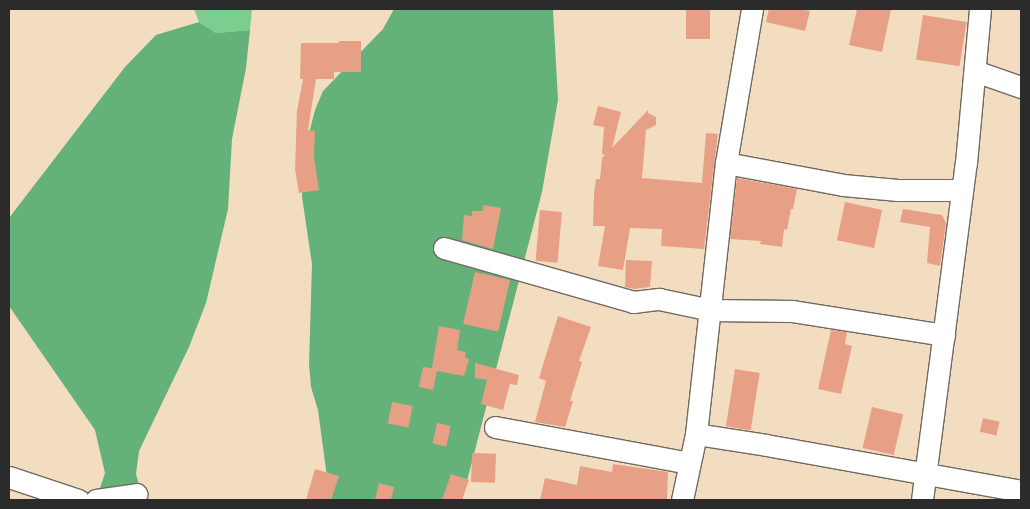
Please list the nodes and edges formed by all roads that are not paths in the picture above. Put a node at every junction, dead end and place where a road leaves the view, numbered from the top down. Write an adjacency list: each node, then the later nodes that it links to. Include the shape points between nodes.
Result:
1 (752, 9): 5 (street)
2 (980, 9): 3 (street)
3 (975, 71): 4 (street); 6 (street)
4 (1021, 86)
5 (726, 163): 6 (street, via 843,185 898,190); 8 (street)
6 (962, 190): 9 (street)
7 (444, 248): 8 (street, via 632,302 659,299)
8 (711, 310): 9 (street, via 792,311); 11 (street)
9 (944, 335): 13 (street)
10 (495, 427): 12 (street)
11 (696, 434): 12 (street); 13 (street)
12 (689, 463): 19 (street)
13 (927, 473): 15 (street); 20 (street)
14 (9, 477): 17 (street)
15 (1021, 491)
16 (138, 494): 18 (street)
17 (78, 500)
18 (96, 500)
19 (682, 500)
20 (922, 500)

